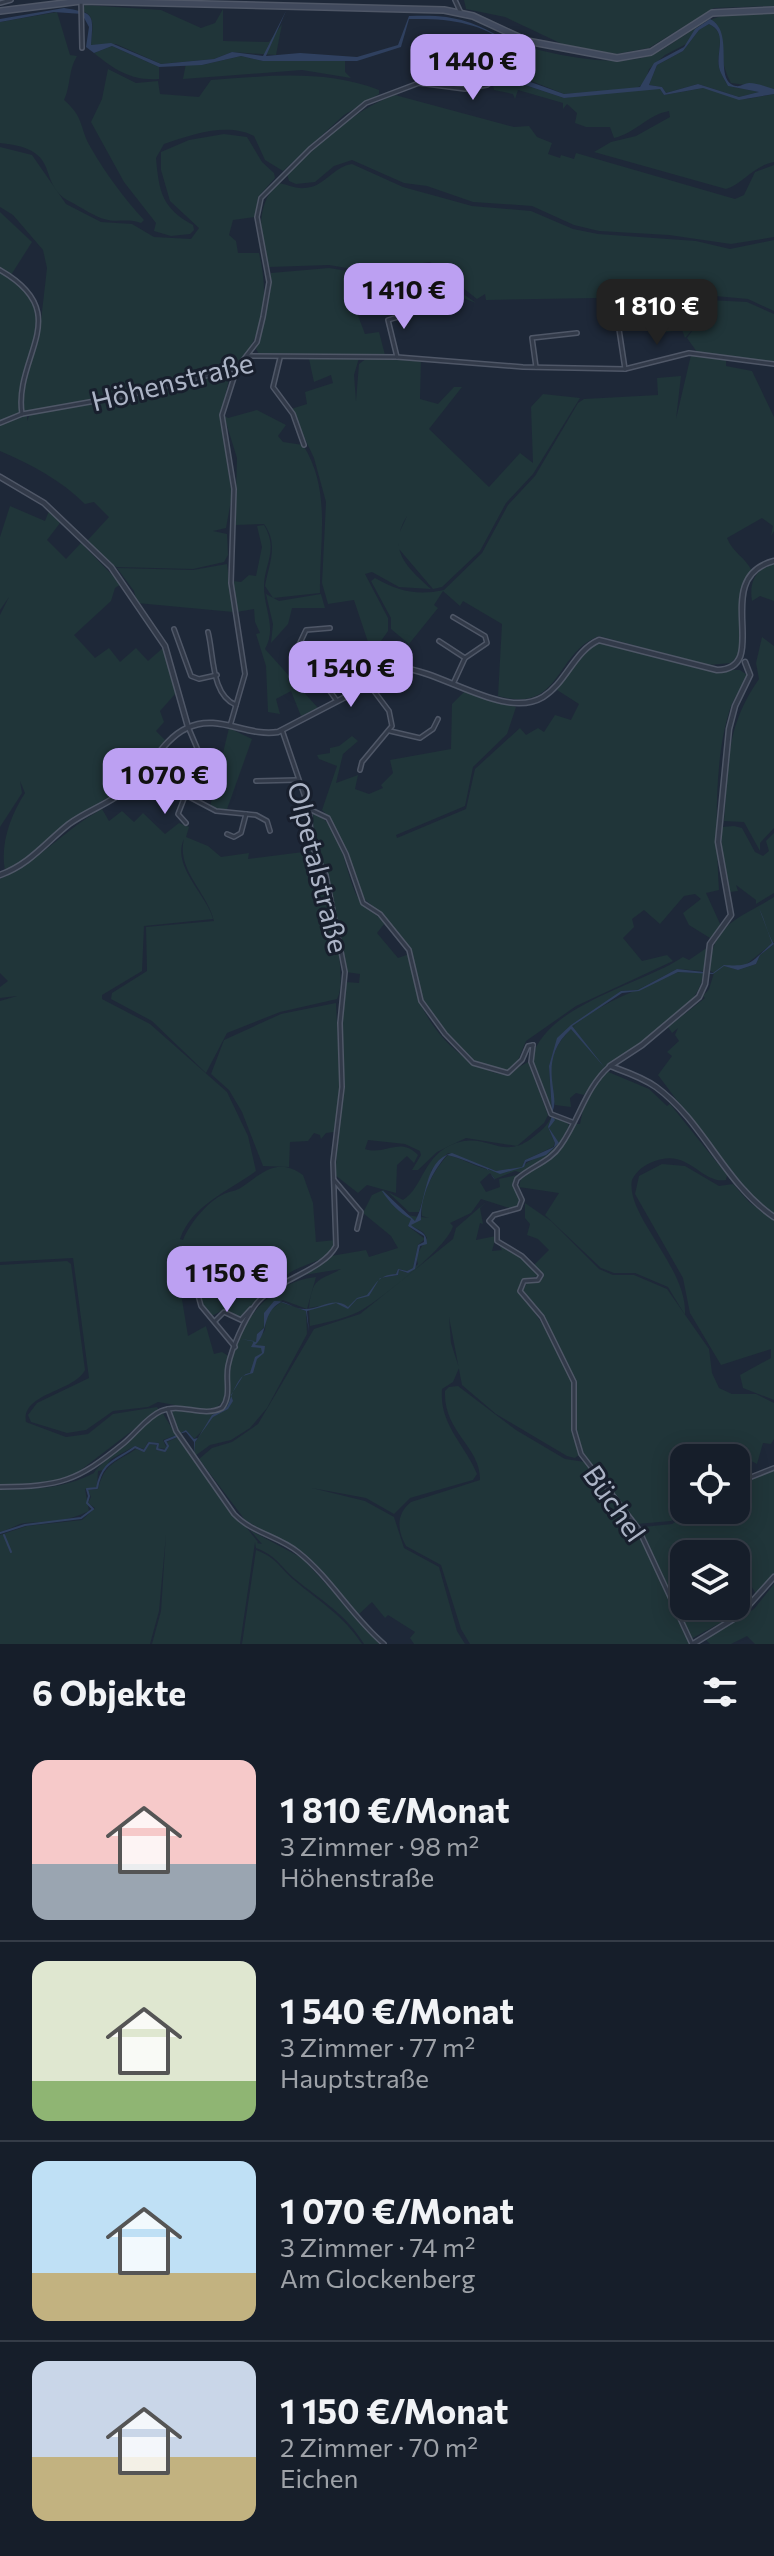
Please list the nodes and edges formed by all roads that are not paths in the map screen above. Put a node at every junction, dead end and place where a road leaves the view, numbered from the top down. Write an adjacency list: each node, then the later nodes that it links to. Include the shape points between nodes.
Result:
1 (11, 0): 4 (street)
2 (285, 0): 6 (street)
3 (455, 0): 9 (street)
4 (0, 3)
5 (81, 4): 6 (main road); 8 (main road); 11 (street)
6 (283, 8): 9 (main road)
7 (774, 10): 10 (main road, via 712,13 661,47 631,58)
8 (0, 11)
9 (461, 13): 10 (main road)
10 (518, 41): 16 (street, via 500,75 487,85 465,89 425,82 366,103 261,198 257,217 268,288 259,337)
11 (82, 48)
12 (0, 270): 23 (street, via 21,284 40,316 20,394)
13 (430, 311): 17 (street, via 388,320)
14 (617, 316): 22 (street)
15 (577, 333): 20 (street, via 532,338)
16 (247, 356): 18 (street, Höhenstraße); 21 (street, Höhenstraße)
17 (397, 357): 18 (street, Höhenstraße); 20 (street, Höhenstraße)
18 (280, 358): 25 (street, via 273,387 293,414)
19 (774, 364): 22 (street, Höhenstraße, via 689,353)
20 (536, 367): 22 (street, Höhenstraße)
21 (237, 368): 23 (street, Höhenstraße); 41 (street, via 222,415 234,489 231,583 245,674)
22 (625, 369)
23 (22, 414): 24 (street, Höhenstraße)
24 (0, 423)
25 (304, 445)
26 (0, 477): 44 (street, via 44,503 111,567 165,646)
27 (774, 561): 28 (street, via 755,571 746,593)
28 (750, 616)
29 (453, 617): 34 (street, via 487,640)
30 (330, 628): 36 (street, via 310,628 301,635 299,651)
31 (174, 629): 37 (street, via 191,676)
32 (208, 632): 37 (street)
33 (439, 641): 34 (street)
34 (465, 658): 39 (street)
35 (337, 662): 36 (street)
36 (311, 666): 40 (street)
37 (217, 675): 41 (street, via 222,695)
38 (368, 683): 39 (street, via 405,668); 40 (street); 46 (street, via 389,711)
39 (453, 684): 61 (street, via 519,704 536,701 599,640 717,670 747,659 750,675 731,719 718,842 731,913 710,944 702,994)
40 (337, 701): 45 (street)
41 (236, 705): 43 (street)
42 (438, 719): 46 (street, via 420,738)
43 (230, 726): 44 (street, via 211,722); 45 (street, via 264,733)
44 (188, 727): 47 (street); 60 (street, via 132,785 72,822 32,859)
45 (282, 730): 50 (street, Olpetalstraße)
46 (390, 731): 49 (street)
47 (200, 755): 48 (street); 53 (street)
48 (213, 758)
49 (360, 770)
50 (297, 780): 52 (street); 55 (street, Olpetalstraße)
51 (161, 781): 53 (street)
52 (256, 781)
53 (176, 788): 54 (street)
54 (185, 796): 56 (street, via 216,811); 57 (street, via 178,814)
55 (309, 809): 62 (street, via 328,818 363,903 380,914 410,952 421,1001 466,1059 504,1073 517,1067 533,1045 531,1062 553,1115); 63 (street, Olpetalstraße, via 312,847 326,875 345,972)
56 (246, 814): 58 (street, via 262,817); 59 (street, via 241,833)
57 (186, 823)
58 (270, 831)
59 (227, 834)
60 (0, 875)
61 (610, 1066): 62 (street, via 593,1082); 64 (street, via 646,1080 670,1098 744,1194)
62 (572, 1122): 76 (street, Büchel, via 553,1155 517,1179 519,1208 489,1221 497,1229 497,1241 541,1275 524,1281 520,1291 542,1317 574,1382 574,1430 581,1454 638,1528)
63 (334, 1180): 65 (street, via 361,1212); 67 (street, Olpetalstraße, via 333,1251)
64 (774, 1217)
65 (357, 1229)
66 (198, 1295): 68 (street)
67 (256, 1305): 68 (street, via 241,1320 224,1312); 69 (street)
68 (215, 1321): 69 (street)
69 (235, 1347): 70 (street, via 222,1408)
70 (168, 1409): 73 (street, via 72,1480); 75 (street, via 179,1435 242,1522 304,1557)
71 (774, 1468): 72 (street)
72 (750, 1477)
73 (0, 1487)
74 (774, 1577): 76 (street, via 740,1615)
75 (384, 1644)
76 (692, 1644)

